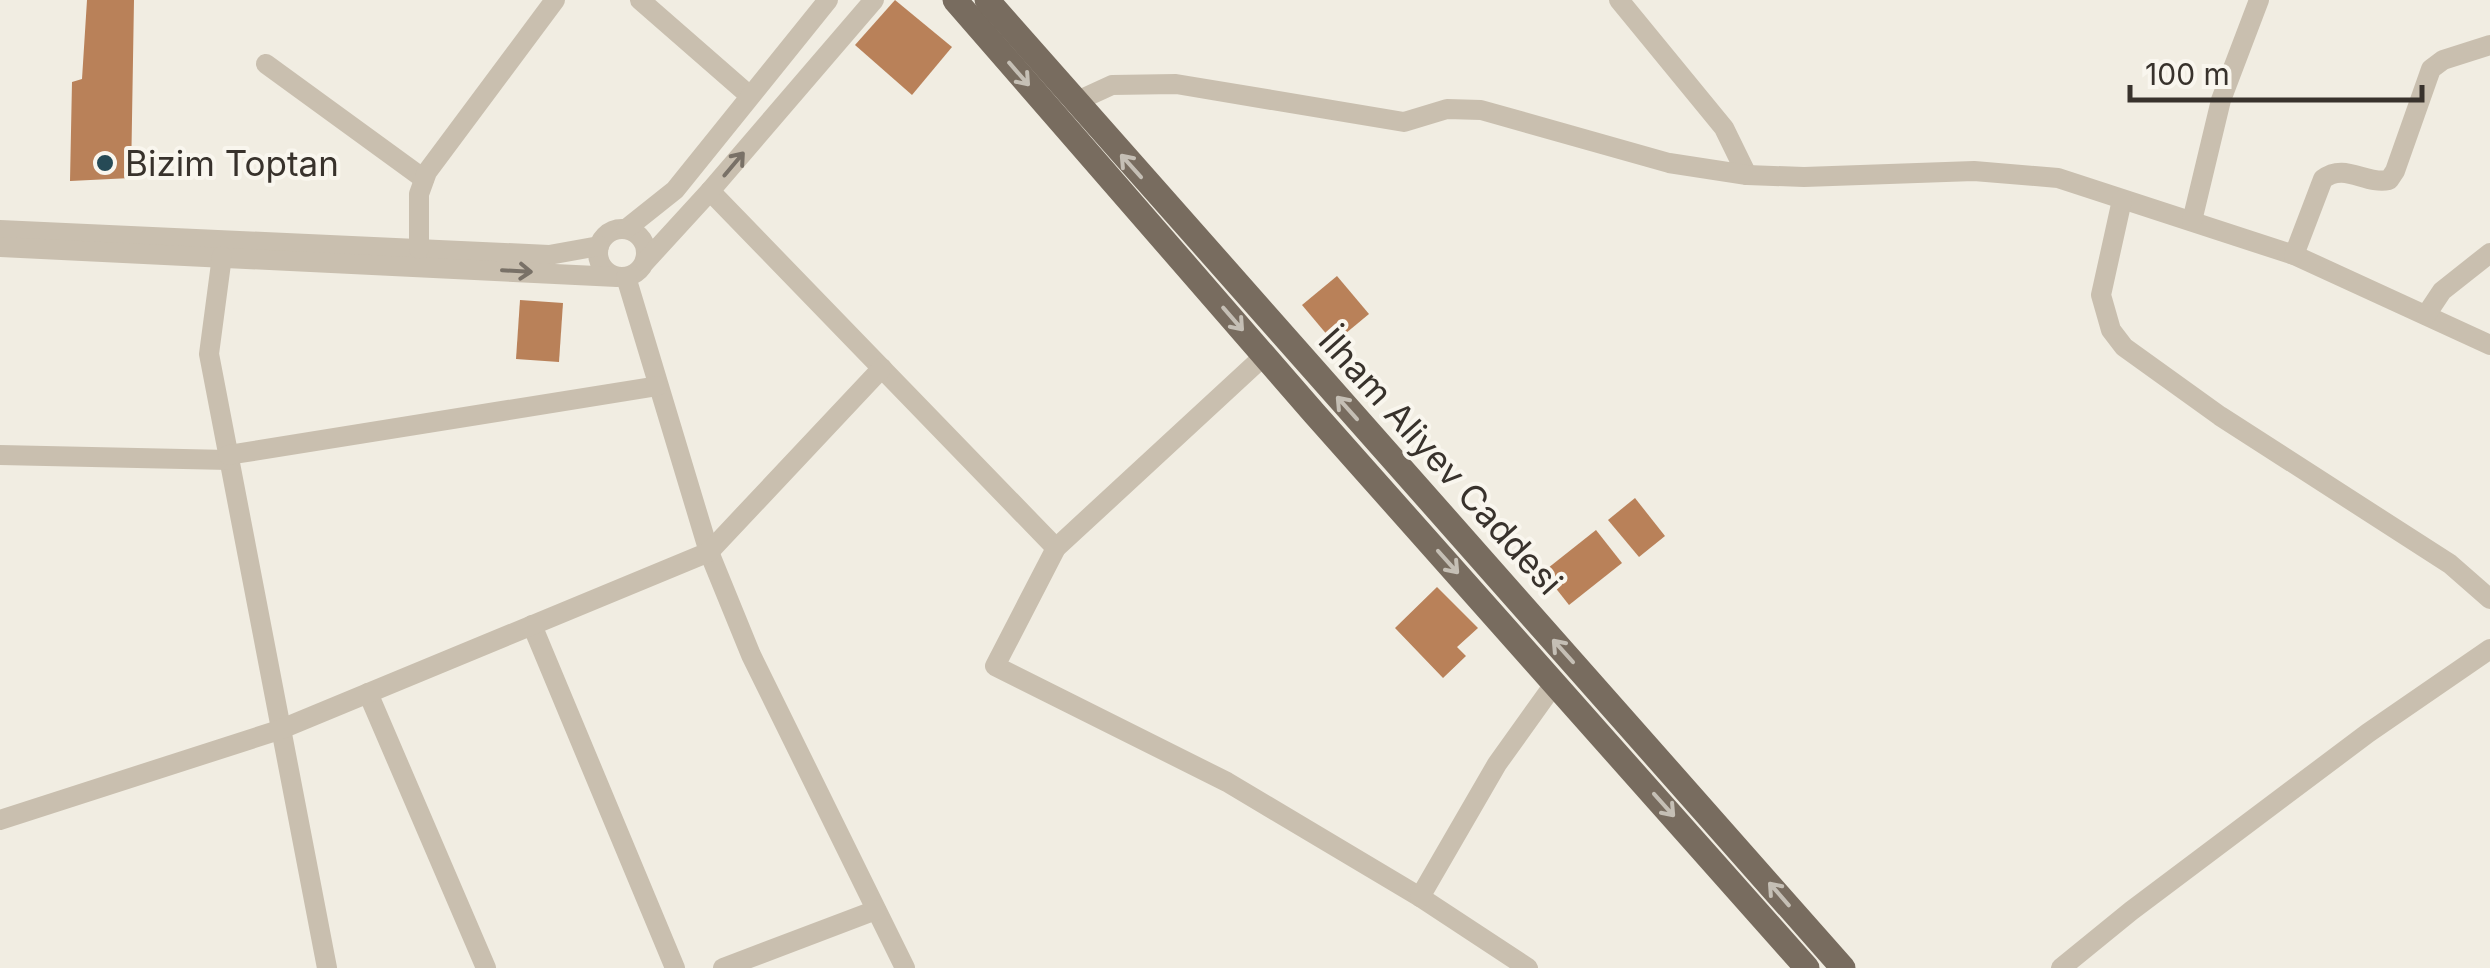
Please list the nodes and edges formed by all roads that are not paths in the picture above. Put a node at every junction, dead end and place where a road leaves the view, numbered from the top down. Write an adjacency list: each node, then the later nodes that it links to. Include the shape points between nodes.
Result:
1 (555, 0): 14 (street)
2 (640, 0): 11 (street)
3 (828, 0): 11 (street)
4 (874, 0): 15 (street, one-way to 4)
5 (955, 0): 30 (main road, İlham Aliyev Caddesi, one-way to 30)
6 (987, 0): 12 (main road, İlham Aliyev Caddesi)
7 (1619, 0): 13 (street, via 1724,128)
8 (2259, 0): 17 (street, via 2221,100)
9 (2490, 44): 24 (street, via 2432,69 2389,180 2344,171 2323,179)
10 (266, 64): 14 (street)
11 (750, 96): 18 (street, via 675,190)
12 (1075, 102): 13 (street, via 1128,83 1194,87 1404,122 1464,107 1668,163); 53 (main road, İlham Aliyev Caddesi, one-way to 12)
13 (1747, 175): 16 (street, via 2032,174)
14 (424, 178): 22 (street)
15 (710, 192): 26 (street); 31 (street)
16 (2122, 200): 17 (street); 37 (street, via 2101,295 2124,348 2450,564)
17 (2192, 222): 24 (street)
18 (626, 229): 20 (street, via 607,234); 26 (street, via 643,241)
19 (0, 230): 22 (street)
20 (598, 246): 22 (street, via 549,254); 27 (street, via 604,269)
21 (0, 248): 25 (street)
22 (419, 249)
23 (2490, 253): 28 (street, via 2442,291)
24 (2294, 255): 28 (street)
25 (222, 256): 27 (street, one-way to 27); 34 (street, via 209,354)
26 (645, 262): 27 (street)
27 (622, 278): 32 (street)
28 (2426, 314): 29 (street)
29 (2490, 345)
30 (1264, 356): 35 (street); 40 (main road, İlham Aliyev Caddesi, one-way to 40)
31 (882, 368): 35 (street); 36 (street)
32 (658, 386): 34 (street); 36 (street)
33 (0, 454): 34 (street)
34 (228, 458): 42 (street)
35 (1056, 548): 44 (street, via 995,666 1227,782)
36 (709, 552): 38 (street); 45 (street, via 751,654)
37 (2490, 598)
38 (532, 625): 41 (street); 48 (street)
39 (2490, 650): 54 (street, via 2368,733)
40 (1555, 683): 44 (street, via 1496,764); 52 (main road, İlham Aliyev Caddesi, one-way to 52)
41 (368, 693): 42 (street); 47 (street)
42 (279, 730): 43 (street); 46 (street)
43 (0, 820)
44 (1420, 897): 51 (street)
45 (876, 910): 49 (street); 50 (street)
46 (327, 968)
47 (486, 968)
48 (675, 968)
49 (723, 968)
50 (905, 968)
51 (1528, 968)
52 (1807, 968)
53 (1843, 968)
54 (2061, 968)

